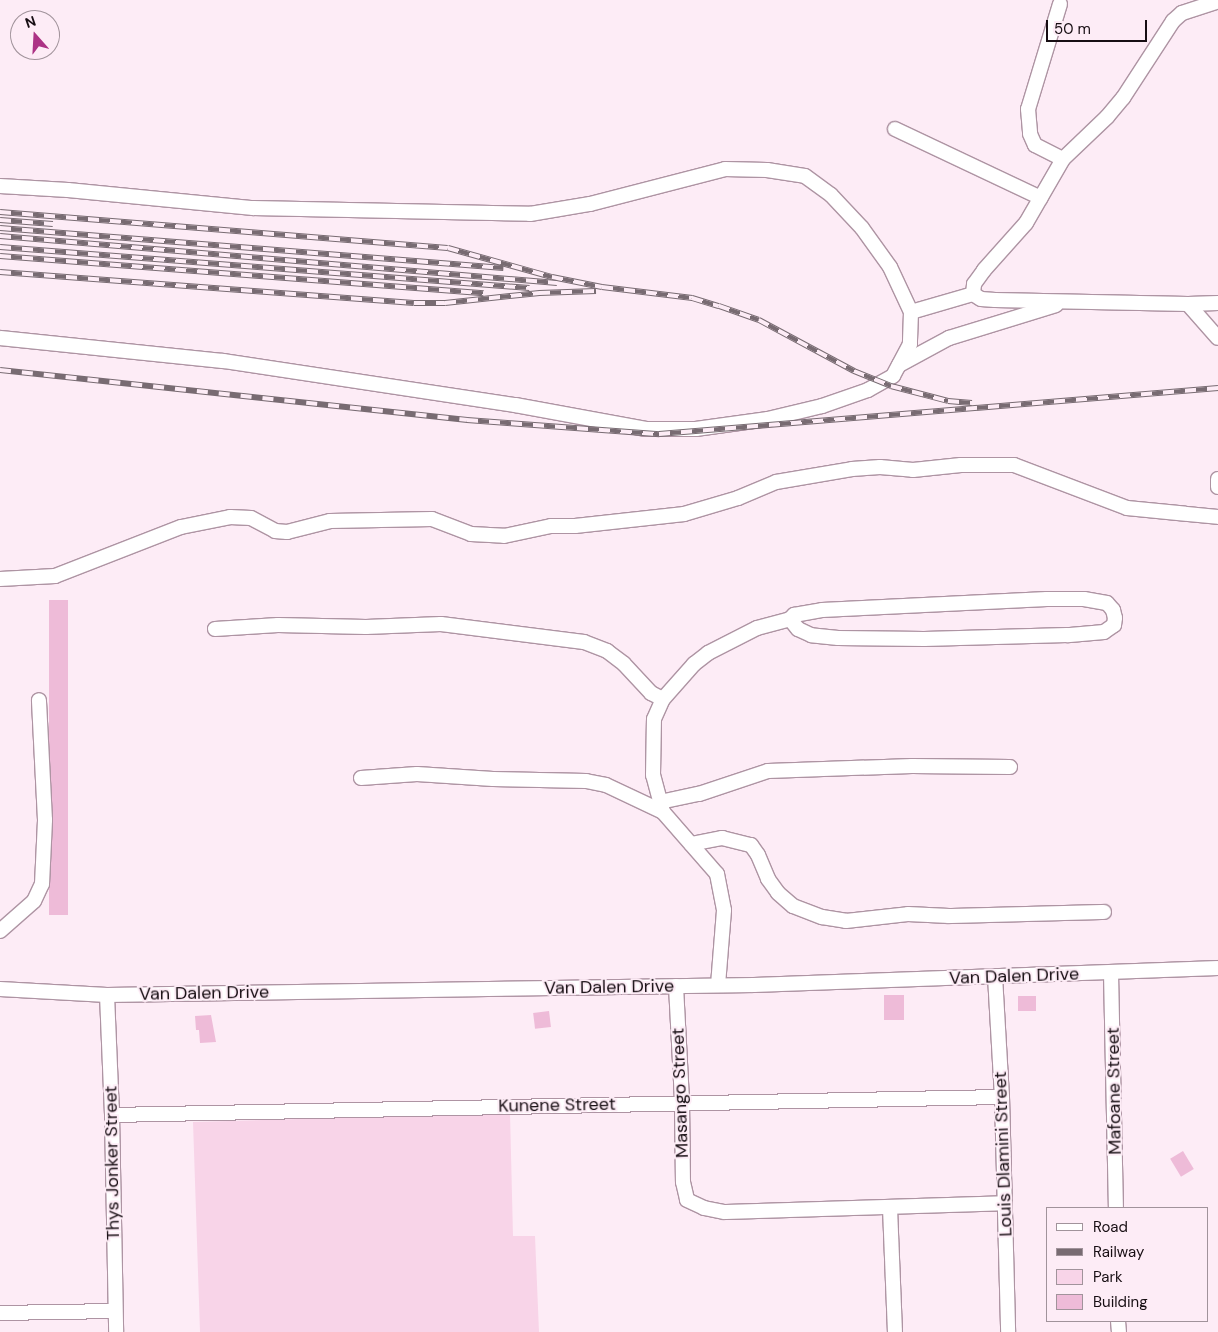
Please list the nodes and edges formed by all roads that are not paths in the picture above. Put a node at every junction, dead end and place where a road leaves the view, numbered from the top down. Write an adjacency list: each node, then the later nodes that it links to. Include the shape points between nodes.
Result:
1 (1218, 1): 4 (street, via 1182,13 1173,21 1123,98)
2 (1060, 4): 4 (street, via 1028,110 1030,134 1035,145)
3 (895, 128): 6 (street)
4 (1063, 160): 6 (street)
5 (0, 186): 11 (street, via 253,208 530,214 590,204 725,169 767,170 805,176 831,196 862,228 890,267)
6 (1041, 198): 7 (street, via 1017,237 974,284)
7 (973, 294): 8 (street, via 981,299); 11 (street)
8 (1064, 302): 10 (street); 14 (street, via 949,338)
9 (1218, 303): 10 (street)
10 (1188, 304): 13 (street)
11 (911, 312): 14 (street, via 910,344)
12 (0, 338): 14 (street, via 223,361 515,405 646,429 696,429 768,419 822,406 868,390 893,376)
13 (1218, 338)
14 (899, 365)
15 (1218, 479): 16 (street)
16 (1218, 487)
17 (1218, 517): 18 (street, via 1127,508 1014,465 968,464 913,470 880,467 776,482 738,498 684,514 551,526 504,536 471,534 432,519 330,521 287,532 275,531 251,518 230,517 182,527 79,569 45,578)
18 (0, 579)
19 (790, 619): 19 (street, via 794,615 822,610 1047,599 1107,603 1115,618 1114,625 1104,632 924,639 838,638 811,634 798,629); 22 (street, via 757,628 708,653 694,664)
20 (215, 628): 22 (street, via 441,624 584,642 607,651 651,693)
21 (39, 700): 28 (street, via 45,820 42,884 34,901)
22 (663, 700): 25 (street, via 654,719 653,775)
23 (1010, 767): 25 (street, via 912,766 768,771)
24 (361, 778): 25 (street, via 417,774 493,780 586,781 606,785)
25 (661, 807): 26 (street)
26 (691, 844): 27 (street, via 722,838 751,845 778,894 793,906 846,922 908,914); 32 (street, via 717,874 722,892 724,910)
27 (1104, 912)
28 (0, 931)
29 (1218, 968): 30 (street, Van Dalen Drive)
30 (1111, 973): 31 (street, Van Dalen Drive); 40 (street, Mafoane Street)
31 (995, 976): 32 (street, Van Dalen Drive); 36 (street, Louis Dlamini Street)
32 (718, 985): 33 (street, Van Dalen Drive)
33 (676, 986): 35 (street, Van Dalen Drive); 37 (street, Masango Street)
34 (0, 988): 35 (street, Van Dalen Drive)
35 (107, 995): 38 (street, Thys Jonker Street)
36 (1002, 1097): 37 (street, Kunene Street); 39 (street, Louis Dlamini Street)
37 (682, 1102): 38 (street, Kunene Street); 41 (street, Masango Street, via 683,1182 687,1200 704,1208 725,1212)
38 (112, 1115): 42 (street, Thys Jonker Street)
39 (1005, 1202): 41 (street); 46 (street, Louis Dlamini Street)
40 (1116, 1207)
41 (890, 1208): 45 (street)
42 (115, 1311): 43 (street); 44 (street, Thys Jonker Street)
43 (0, 1313)
44 (116, 1332)
45 (895, 1332)
46 (1008, 1332)

